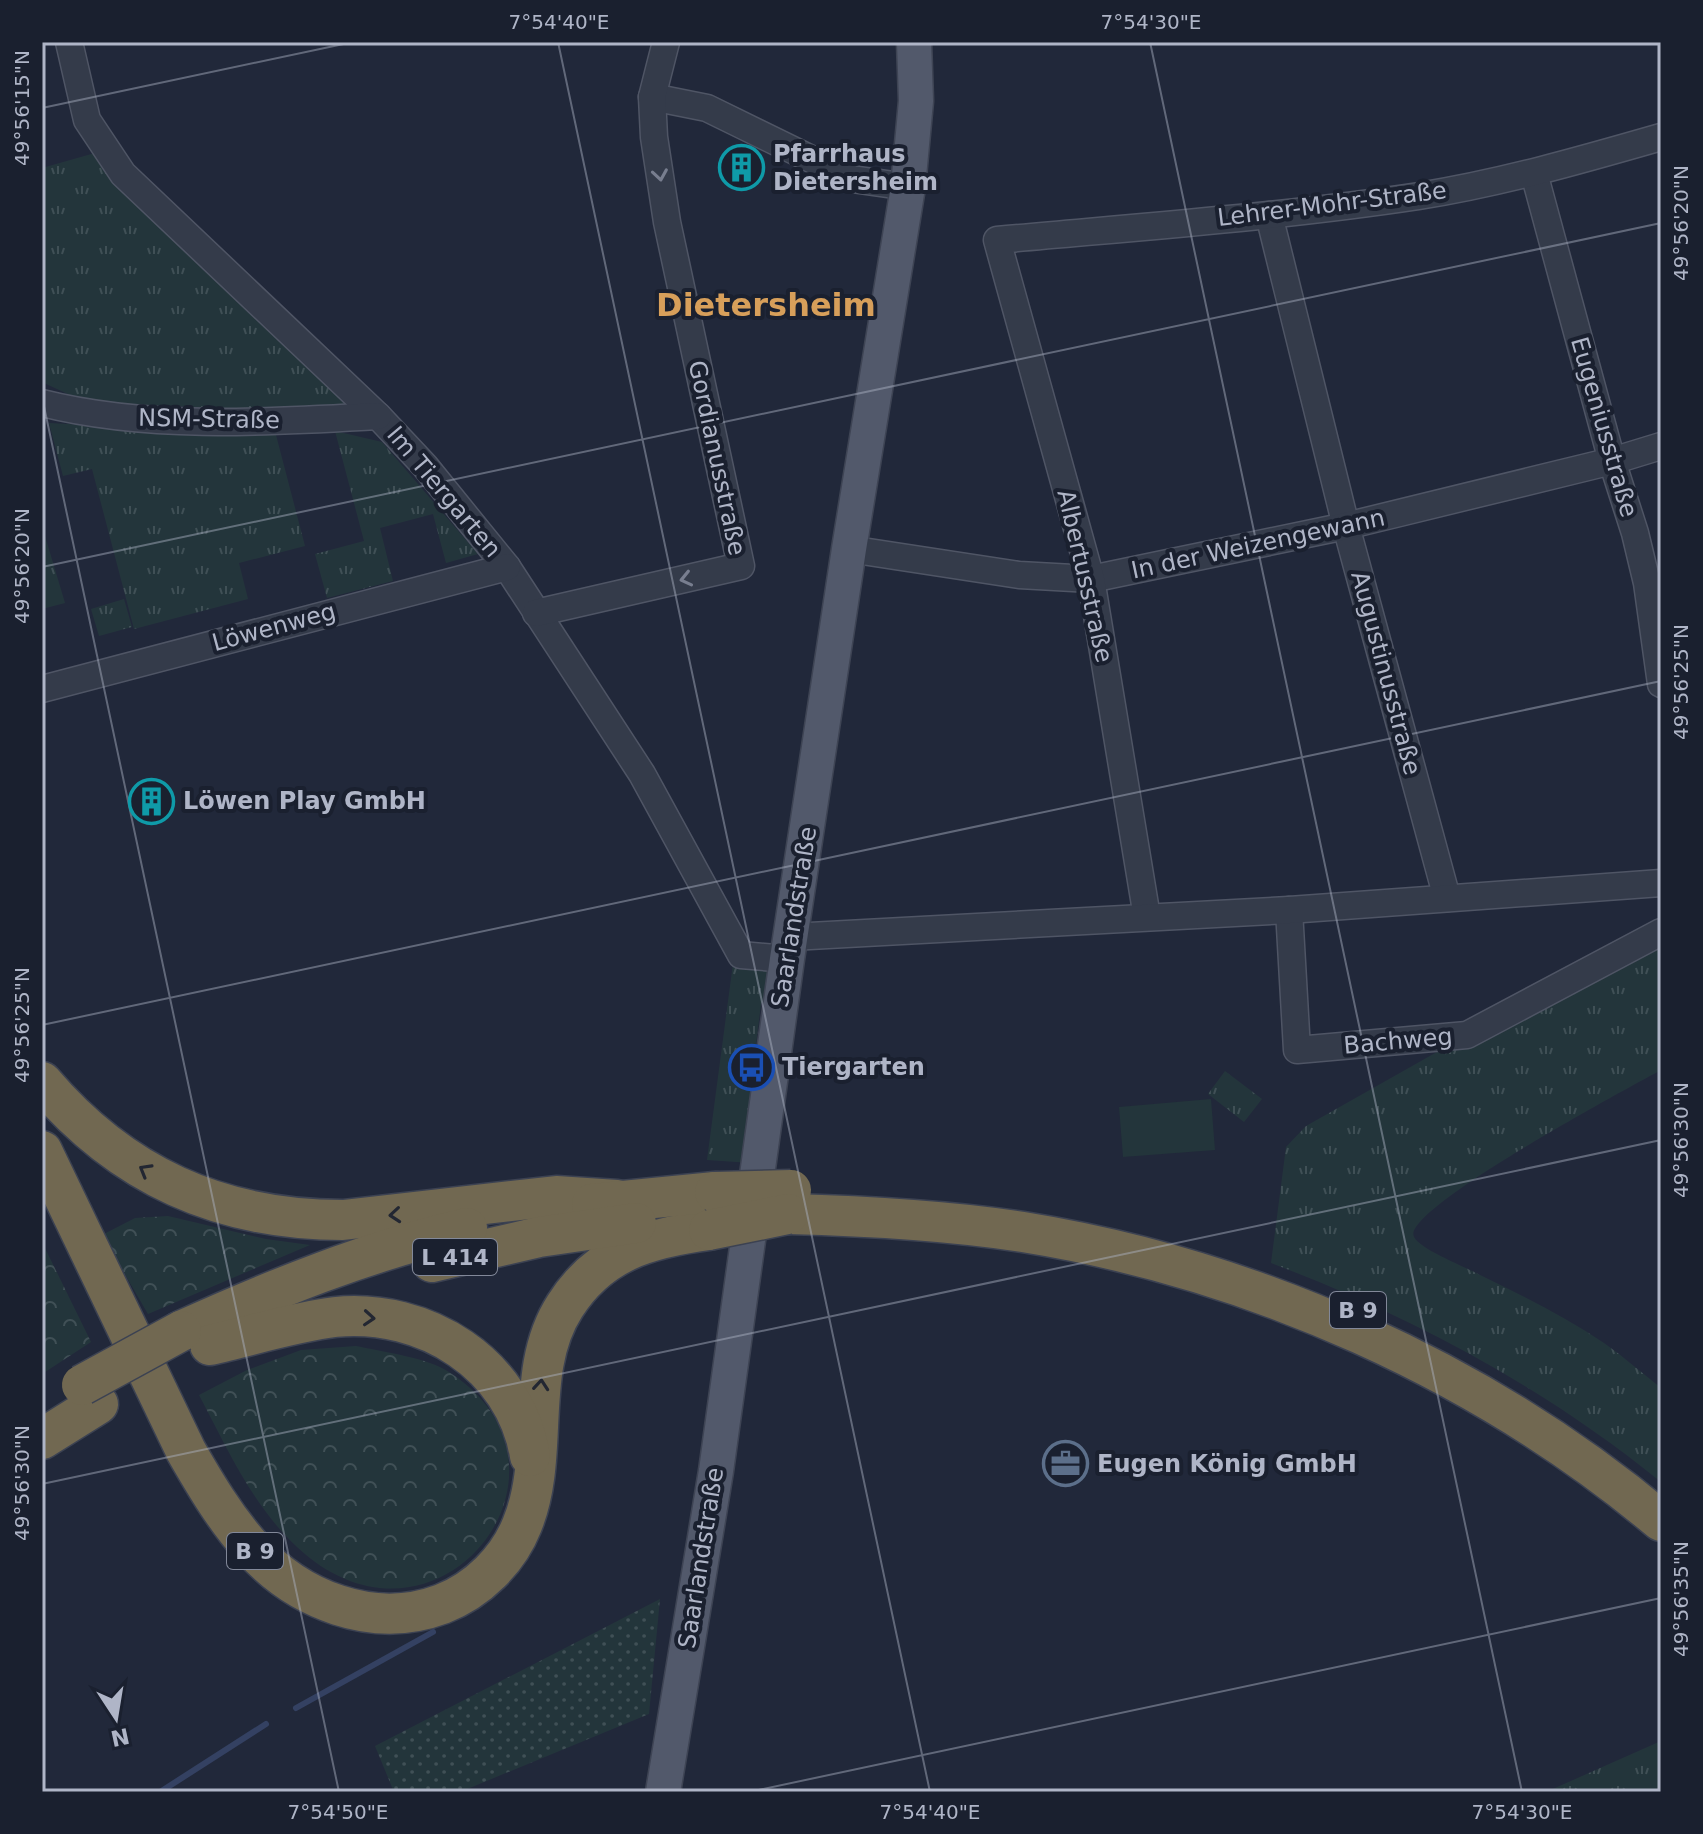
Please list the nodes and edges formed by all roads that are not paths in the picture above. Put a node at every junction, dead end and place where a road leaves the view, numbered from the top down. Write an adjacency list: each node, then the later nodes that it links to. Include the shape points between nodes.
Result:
1 (69, 42): 11 (street, Im Tiergarten, via 87,120 123,174)
2 (666, 42): 4 (street, Gordianusstraße)
3 (914, 42): 7 (main road, Saarlandstraße, via 916,101)
4 (652, 97): 7 (street, via 707,108 852,179); 18 (street, Gordianusstraße, one-way to 18, via 667,222 741,566)
5 (1661, 137): 6 (street, Lehrer-Mohr-Straße)
6 (1534, 173): 8 (street, Lehrer-Mohr-Straße, via 1421,195); 13 (street, Eugeniusstraße)
7 (908, 187): 15 (main road, Saarlandstraße)
8 (1269, 215): 9 (street, Lehrer-Mohr-Straße); 14 (street, Augustinusstraße)
9 (997, 240): 17 (street, Albertusstraße)
10 (42, 403): 11 (street, NSM-Straße, via 77,412 148,418 277,422)
11 (378, 416): 16 (street, Im Tiergarten)
12 (1661, 446): 13 (street, In der Weizengewann)
13 (1612, 461): 14 (street, In der Weizengewann); 19 (street, Eugeniusstraße, via 1647,583)
14 (1346, 526): 17 (street, In der Weizengewann); 22 (street, Augustinusstraße)
15 (849, 549): 17 (street, In der Weizengewann, via 1019,575); 26 (main road, Saarlandstraße)
16 (507, 567): 18 (street, Im Tiergarten); 20 (street, Löwenweg)
17 (1091, 579): 24 (street, Albertusstraße)
18 (536, 613): 26 (street, Im Tiergarten, via 642,774 741,955)
19 (1661, 684)
20 (42, 689)
21 (1661, 883): 22 (street)
22 (1447, 898): 23 (street)
23 (1289, 910): 24 (street); 25 (street, Bachweg, via 1297,1050 1467,1035)
24 (1147, 917): 26 (street)
25 (1661, 932)
26 (789, 948): 39 (main road, Saarlandstraße, via 718,1455)
27 (42, 1082): 29 (highway, one-way to 27, via 556,1196 343,1220 243,1210 180,1189 125,1158)
28 (42, 1151): 36 (highway, B 9, via 186,1451 251,1547 284,1577 360,1612 432,1608 464,1592 498,1563 522,1525)
29 (617, 1200): 31 (highway); 32 (highway, L 414, via 510,1218 404,1245 301,1280)
30 (790, 1202): 31 (highway, L 414, bridge); 37 (highway, B 9, via 928,1196 1129,1231 1238,1262 1349,1305 1461,1363 1569,1430); 38 (highway, B 9, via 1024,1233 1137,1257 1247,1290 1355,1333 1459,1385 1560,1446)
31 (712, 1213): 32 (highway, L 414, via 469,1253); 36 (highway, B 9, one-way to 31, via 545,1353 572,1295 629,1249)
32 (193, 1343): 33 (highway, L 414); 36 (highway, B 9, one-way to 36, via 336,1317 384,1319 429,1332 468,1354 501,1384 523,1429)
33 (90, 1394): 34 (highway, L 414); 35 (highway, L 414)
34 (42, 1410)
35 (42, 1439)
36 (532, 1490)
37 (1661, 1496)
38 (1661, 1521)
39 (663, 1792)

